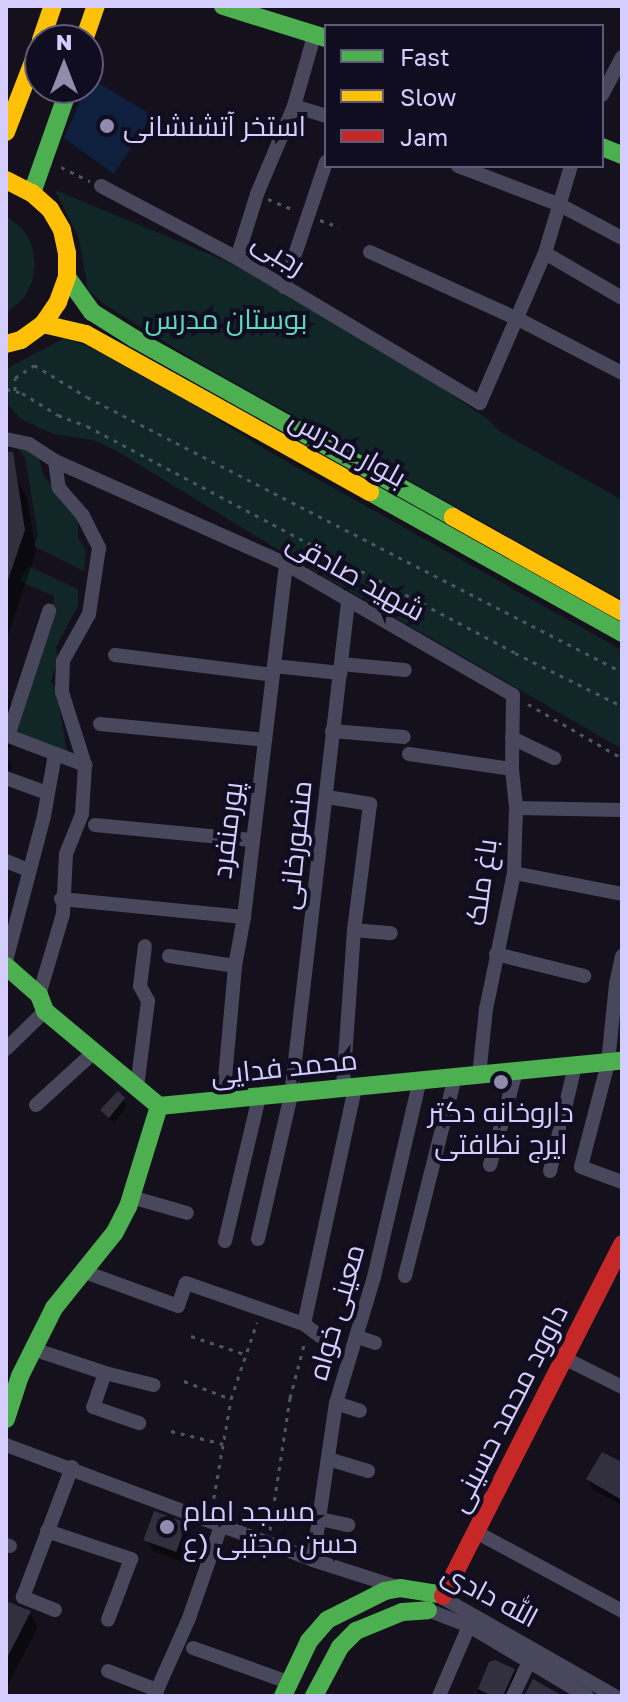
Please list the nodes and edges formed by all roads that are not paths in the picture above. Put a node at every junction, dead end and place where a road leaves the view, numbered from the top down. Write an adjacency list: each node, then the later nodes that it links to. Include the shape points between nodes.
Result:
1 (223, 6): 2 (street)
2 (320, 35): 7 (street)
3 (622, 57): 5 (street)
4 (24, 86): 9 (street)
5 (604, 91)
6 (64, 104): 15 (street)
7 (294, 106): 8 (street); 20 (street)
8 (324, 115)
9 (6, 132)
10 (324, 168): 22 (street)
11 (463, 168): 16 (street)
12 (570, 168): 16 (street)
13 (6, 180): 15 (street)
14 (101, 186): 20 (street, رجبی)
15 (32, 193): 21 (street, via 62,230)
16 (560, 205): 17 (street); 19 (street)
17 (622, 238)
18 (370, 252): 24 (street)
19 (545, 253): 23 (street); 24 (street)
20 (237, 258): 22 (street, رجبی)
21 (67, 277): 25 (street); 33 (street, بلوار مدرس, via 92,312 135,339)
22 (284, 287): 24 (street, رجبی, via 480,403)
23 (622, 298)
24 (518, 319): 27 (street)
25 (43, 324): 26 (street); 34 (street, بلوار مدرس, via 86,334)
26 (6, 344)
27 (622, 373)
28 (6, 439): 29 (street, شهید صادقی, via 29,444)
29 (55, 461): 30 (street, شهید صادقی); 49 (street, via 59,488 83,516 99,548 89,614 63,661 62,692)
30 (286, 564): 31 (street, شهید صادقی); 37 (street, پورمنفرد)
31 (348, 601): 36 (street, منصورخانی); 39 (street, شهید صادقی)
32 (49, 611): 42 (street)
33 (622, 612)
34 (622, 633)
35 (115, 655): 37 (street)
36 (341, 669): 37 (street); 38 (street); 41 (street, منصورخانی)
37 (274, 670): 45 (street, پورمنفرد)
38 (405, 670)
39 (513, 695): 44 (street, باغ ملک)
40 (100, 724): 45 (street)
41 (332, 731): 43 (street); 53 (street, منصورخانی)
42 (7, 735): 46 (street)
43 (404, 737)
44 (512, 738): 48 (street); 50 (street, باغ ملک)
45 (265, 740): 57 (street, پورمنفرد)
46 (55, 754): 49 (street); 52 (street)
47 (409, 754): 50 (street)
48 (554, 758)
49 (85, 765): 62 (street, via 82,814 66,854)
50 (512, 769): 54 (street, باغ ملک)
51 (6, 778): 52 (street)
52 (47, 793): 59 (street)
53 (327, 797): 64 (street, via 370,804); 84 (street, منصورخانی)
54 (516, 808): 55 (street); 60 (street, باغ ملک)
55 (622, 810)
56 (95, 825): 57 (street)
57 (251, 840): 63 (street, پورمنفرد)
58 (6, 861): 59 (street)
59 (28, 870): 70 (street)
60 (514, 873): 61 (street); 67 (street, باغ ملک)
61 (622, 894)
62 (61, 899): 63 (street); 73 (street, via 63,914)
63 (244, 917): 71 (street, پورمنفرد)
64 (354, 930): 65 (street); 83 (street)
65 (391, 933)
66 (145, 946): 82 (street, via 140,986 148,1001)
67 (496, 954): 72 (street); 79 (street, باغ ملک)
68 (169, 956): 71 (street)
69 (622, 956): 76 (street)
70 (6, 964): 73 (street)
71 (235, 966): 86 (street, پورمنفرد)
72 (584, 976)
73 (42, 1003): 74 (street); 75 (street)
74 (6, 1049)
75 (94, 1052): 82 (street); 87 (street)
76 (615, 1062): 77 (street, محمد فدایی); 91 (street, via 581,1167)
77 (575, 1066): 78 (street, محمد فدایی); 90 (street)
78 (516, 1072): 79 (street, محمد فدایی); 89 (street)
79 (479, 1076): 80 (street, محمد فدایی)
80 (455, 1077): 81 (street, محمد فدایی); 99 (street)
81 (420, 1080): 83 (street, محمد فدایی); 100 (street, معینی خواه)
82 (137, 1087): 88 (street)
83 (349, 1088): 84 (street, محمد فدایی); 97 (street, via 311,1330 186,1283 178,1306)
84 (291, 1095): 85 (street, محمد فدایی); 94 (street, منصورخانی)
85 (259, 1097): 86 (street, محمد فدایی); 95 (street)
86 (223, 1101): 88 (street, محمد فدایی)
87 (36, 1105)
88 (159, 1106): 92 (street)
89 (490, 1165)
90 (550, 1171)
91 (622, 1182)
92 (131, 1197): 93 (street); 97 (street, via 115,1232)
93 (187, 1213)
94 (258, 1239)
95 (225, 1241)
96 (622, 1244): 98 (street, داوود محمد حسینی)
97 (82, 1271): 102 (street, via 54,1308)
98 (616, 1272): 103 (street, داوود محمد حسینی)
99 (405, 1276)
100 (358, 1337): 101 (street); 107 (street, معینی خواه)
101 (375, 1343)
102 (33, 1349): 104 (street); 109 (street)
103 (564, 1358): 106 (street); 119 (street, داوود محمد حسینی)
104 (105, 1373): 105 (street); 110 (street, via 93,1407)
105 (154, 1385)
106 (622, 1387)
107 (336, 1403): 108 (street); 112 (street, معینی خواه)
108 (360, 1411)
109 (6, 1419)
110 (139, 1423)
111 (6, 1445): 113 (street)
112 (328, 1459): 114 (street); 115 (street, معینی خواه)
113 (72, 1467): 116 (street); 118 (street)
114 (368, 1471)
115 (320, 1519): 117 (street); 120 (street, معینی خواه)
116 (216, 1521): 120 (street); 129 (street, via 189,1618 157,1690)
117 (348, 1525)
118 (47, 1531): 123 (street, via 23,1597); 125 (street, via 131,1559)
119 (476, 1532): 122 (street, داوود محمد حسینی); 124 (street)
120 (313, 1560): 121 (street)
121 (400, 1588): 122 (street, الله دادی); 130 (street, الله دادی, via 355,1603 327,1620 309,1641)
122 (436, 1600): 126 (street, الله دادی); 131 (street, الله دادی, via 356,1631 340,1647); 135 (street, الله دادی)
123 (55, 1610)
124 (622, 1611)
125 (108, 1620)
126 (469, 1626): 128 (street, الله دادی); 132 (street)
127 (193, 1648): 130 (street)
128 (529, 1662): 133 (street); 134 (street, الله دادی)
129 (108, 1671)
130 (286, 1689)
131 (314, 1696)
132 (439, 1696)
133 (513, 1696)
134 (587, 1696)
135 (615, 1696)

